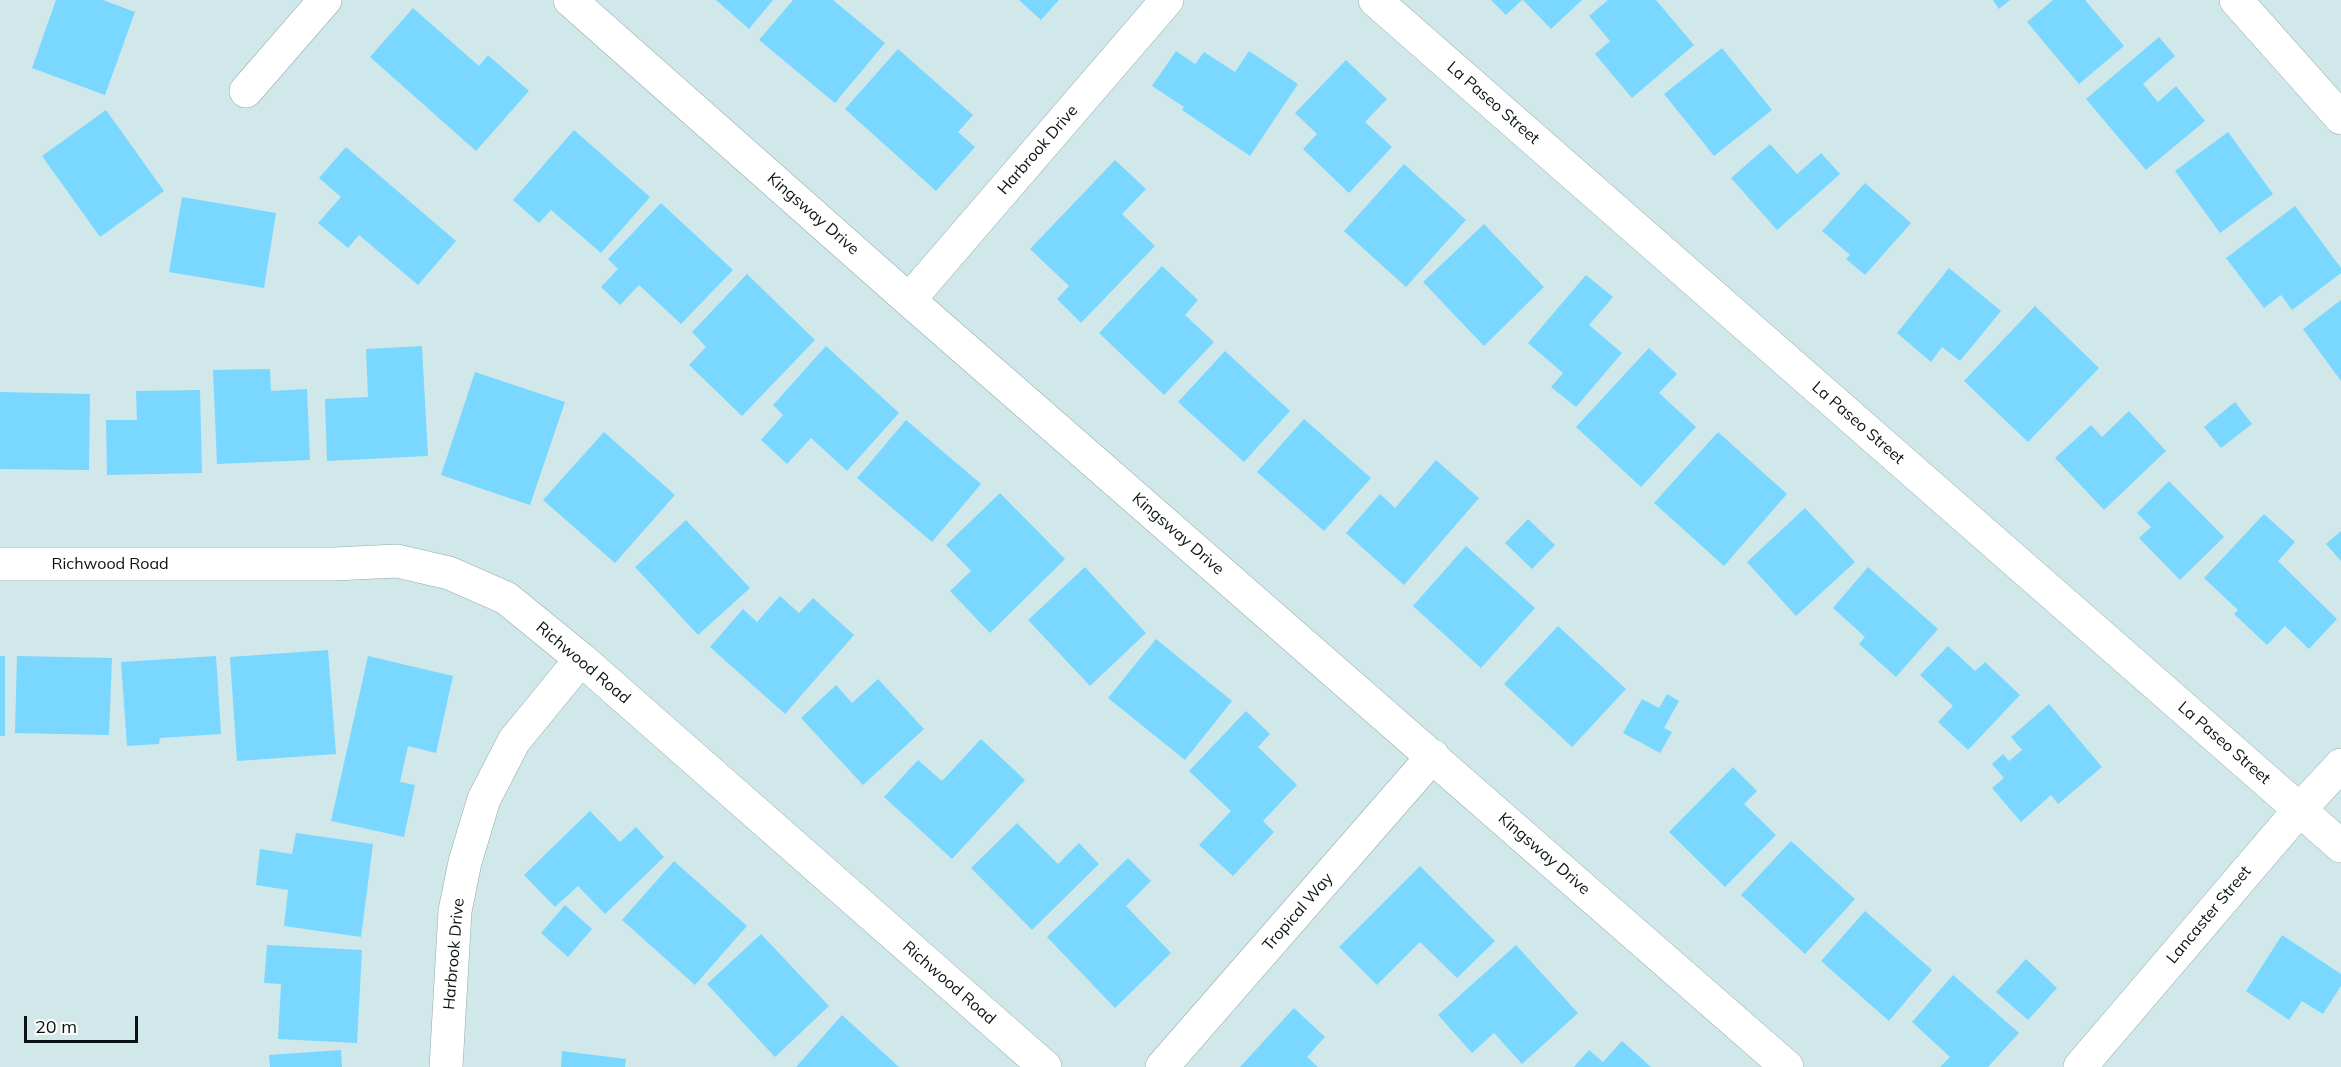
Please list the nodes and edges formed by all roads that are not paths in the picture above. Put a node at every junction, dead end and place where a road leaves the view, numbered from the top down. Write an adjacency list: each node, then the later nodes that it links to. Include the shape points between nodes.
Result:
1 (325, 0): 6 (street)
2 (570, 0): 8 (street, Kingsway Drive)
3 (1167, 0): 8 (street, Harbrook Drive)
4 (1376, 0): 13 (street, La Paseo Street)
5 (2236, 0): 7 (street)
6 (246, 91)
7 (2341, 118)
8 (909, 300): 11 (street, Kingsway Drive)
9 (0, 564): 10 (street, Richwood Road, via 397,561 449,573 506,598)
10 (581, 659): 15 (street, Harbrook Drive, via 514,741 484,799 455,911); 16 (street, Richwood Road)
11 (1433, 756): 17 (street, Tropical Way); 18 (street, Kingsway Drive)
12 (2341, 765): 13 (street, Lancaster Street)
13 (2300, 809): 14 (street, La Paseo Street); 19 (street, Lancaster Street)
14 (2341, 846)
15 (446, 1067)
16 (1045, 1067)
17 (1162, 1067)
18 (1787, 1067)
19 (2080, 1067)

